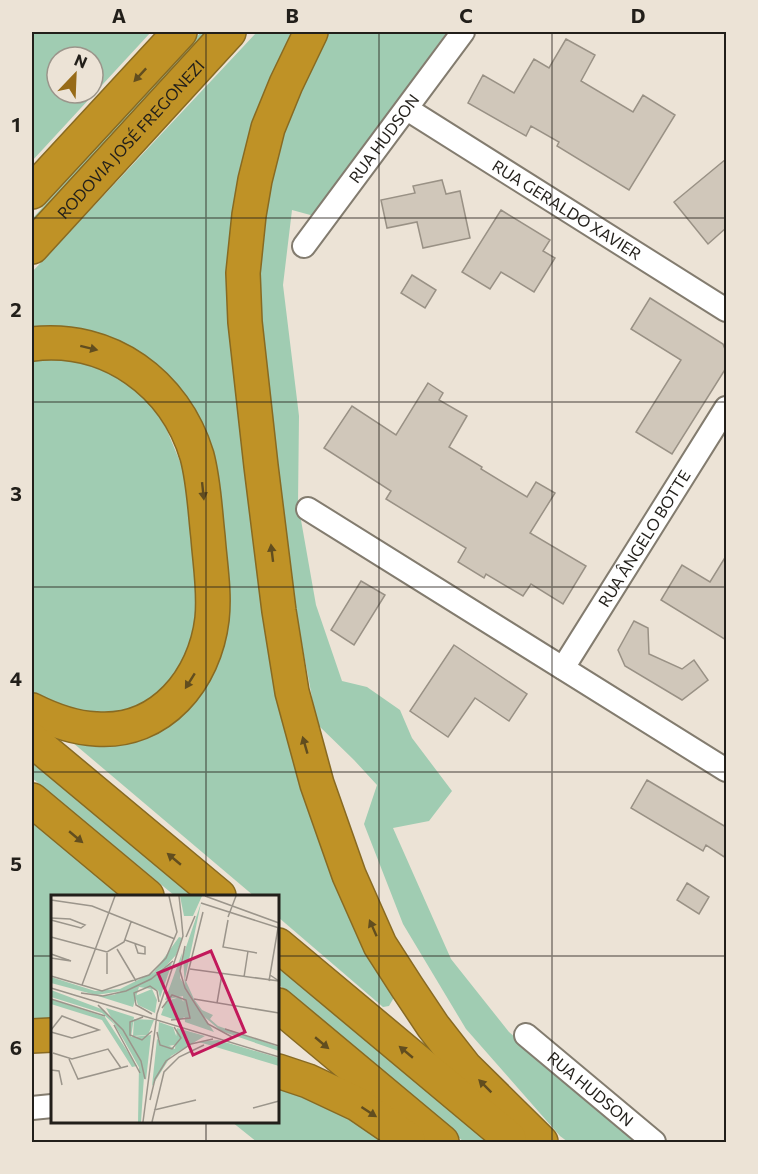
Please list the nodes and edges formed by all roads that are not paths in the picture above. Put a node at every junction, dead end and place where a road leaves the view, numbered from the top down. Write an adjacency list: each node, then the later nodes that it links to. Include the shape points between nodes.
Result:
1 (180, 32): 6 (highway, one-way to 6)
2 (229, 32): 8 (highway, RODOVIA JOSÉ FREGONEZI)
3 (311, 32): 31 (highway, one-way to 3, via 465,1067 380,945 316,784 292,692 261,466 243,273 255,180 268,128)
4 (463, 32): 5 (street, RUA HUDSON)
5 (407, 109): 7 (street, RUA HUDSON); 9 (street, RUA GERALDO XAVIER)
6 (32, 192)
7 (304, 246)
8 (32, 247)
9 (726, 310)
10 (32, 344): 14 (highway, one-way to 14, via 87,347 120,359 149,379 173,406 199,466 213,601 212,620 198,668 182,694 160,712 137,724 98,730 62,723)
11 (726, 408): 13 (street, RUA ÂNGELO BOTTE)
12 (308, 509): 13 (street)
13 (563, 668): 16 (street)
14 (32, 710)
15 (32, 740): 19 (highway, one-way to 15)
16 (726, 770)
17 (32, 800): 18 (highway, one-way to 18)
18 (145, 895)
19 (217, 895)
20 (279, 946): 30 (highway, one-way to 20)
21 (279, 1006): 29 (highway, one-way to 29)
22 (51, 1035): 24 (highway)
23 (526, 1035): 32 (street, RUA HUDSON)
24 (32, 1036)
25 (279, 1071): 28 (highway, one-way to 28, via 357,1104)
26 (51, 1106): 27 (street)
27 (32, 1108)
28 (414, 1143)
29 (442, 1143)
30 (516, 1143)
31 (541, 1143)
32 (654, 1143)

